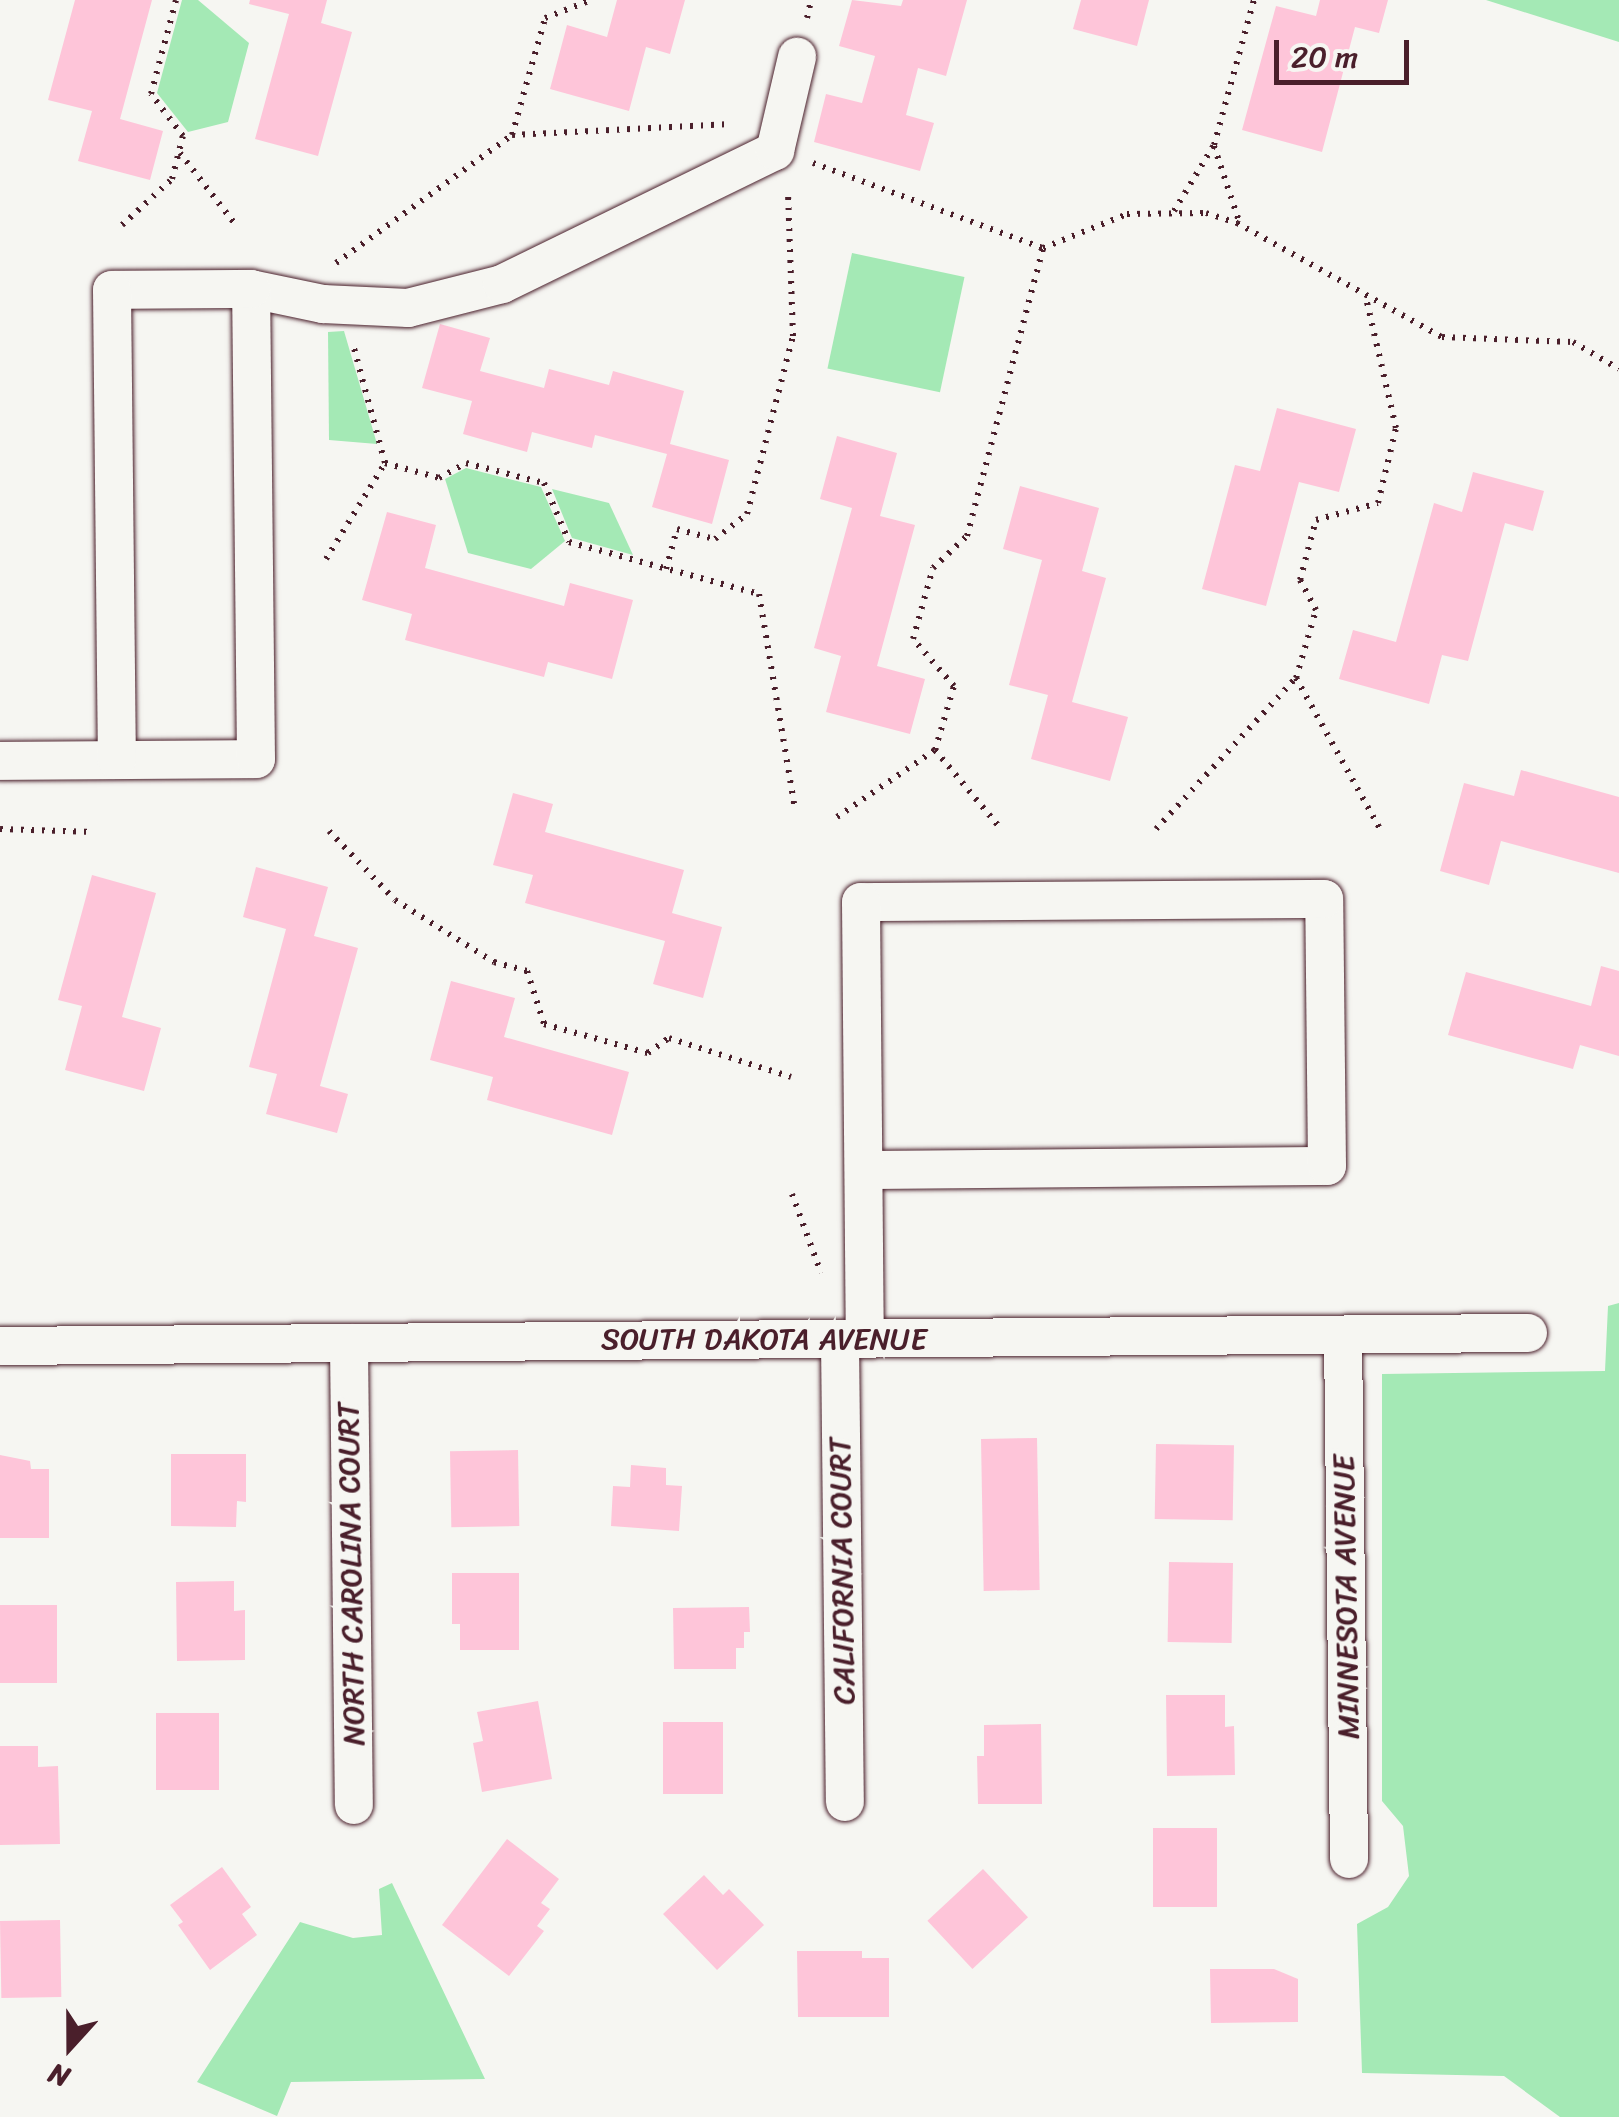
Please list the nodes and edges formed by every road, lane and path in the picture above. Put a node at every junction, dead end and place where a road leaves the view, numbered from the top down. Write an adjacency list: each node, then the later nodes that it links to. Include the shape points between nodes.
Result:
1 (176, 0): 8 (path, via 151,94 183,136)
2 (592, 0): 5 (path, via 545,18)
3 (1254, 0): 6 (path)
4 (798, 57): 7 (street)
5 (512, 135): 7 (path, via 732,124 747,127); 14 (path)
6 (1214, 144): 9 (path); 12 (path)
7 (775, 151): 13 (path); 14 (street, via 502,284 408,308); 20 (path, via 787,180 793,336 747,514 715,539 677,529)
8 (179, 152): 10 (path); 11 (path, via 172,179)
9 (1174, 211): 12 (path); 13 (path, via 1127,214)
10 (235, 224)
11 (122, 225)
12 (1240, 225): 16 (path)
13 (1044, 248): 22 (path, via 967,536 933,568 913,638 954,686)
14 (323, 288): 15 (street); 18 (path, via 349,331)
15 (251, 289): 24 (street, via 256,759); 24 (street, via 112,290)
16 (1366, 298): 17 (path, via 1442,337 1573,342); 21 (path, via 1396,428 1378,503 1316,520 1300,580 1316,610)
17 (1619, 369)
18 (386, 463): 19 (path); 20 (path, via 439,478 466,463 544,483 569,542)
19 (326, 559)
20 (666, 568): 25 (path, via 758,594)
21 (1296, 678): 27 (path); 28 (path)
22 (935, 750): 26 (path); 30 (path)
23 (0, 760): 24 (street)
24 (118, 760)
25 (795, 810)
26 (838, 817)
27 (1379, 827)
28 (1156, 828)
29 (0, 830): 32 (path)
30 (1002, 830)
31 (329, 831): 33 (path, via 395,900 494,962 528,971 544,1024 648,1053 669,1038)
32 (94, 832)
33 (791, 1076)
34 (864, 1170): 34 (street, CALIFORNIA COURT, via 861,902 1324,899 1327,1166); 39 (street, CALIFORNIA COURT)
35 (792, 1194): 36 (path)
36 (824, 1281)
37 (1528, 1333): 38 (street, SOUTH DAKOTA AVENUE)
38 (1343, 1335): 39 (street, SOUTH DAKOTA AVENUE); 44 (street, MINNESOTA AVENUE)
39 (853, 1339): 40 (street, SOUTH DAKOTA AVENUE); 42 (street, CALIFORNIA COURT)
40 (349, 1343): 41 (street, SOUTH DAKOTA AVENUE); 43 (street, NORTH CAROLINA COURT)
41 (0, 1346)
42 (845, 1802)
43 (354, 1805)
44 (1348, 1859)

